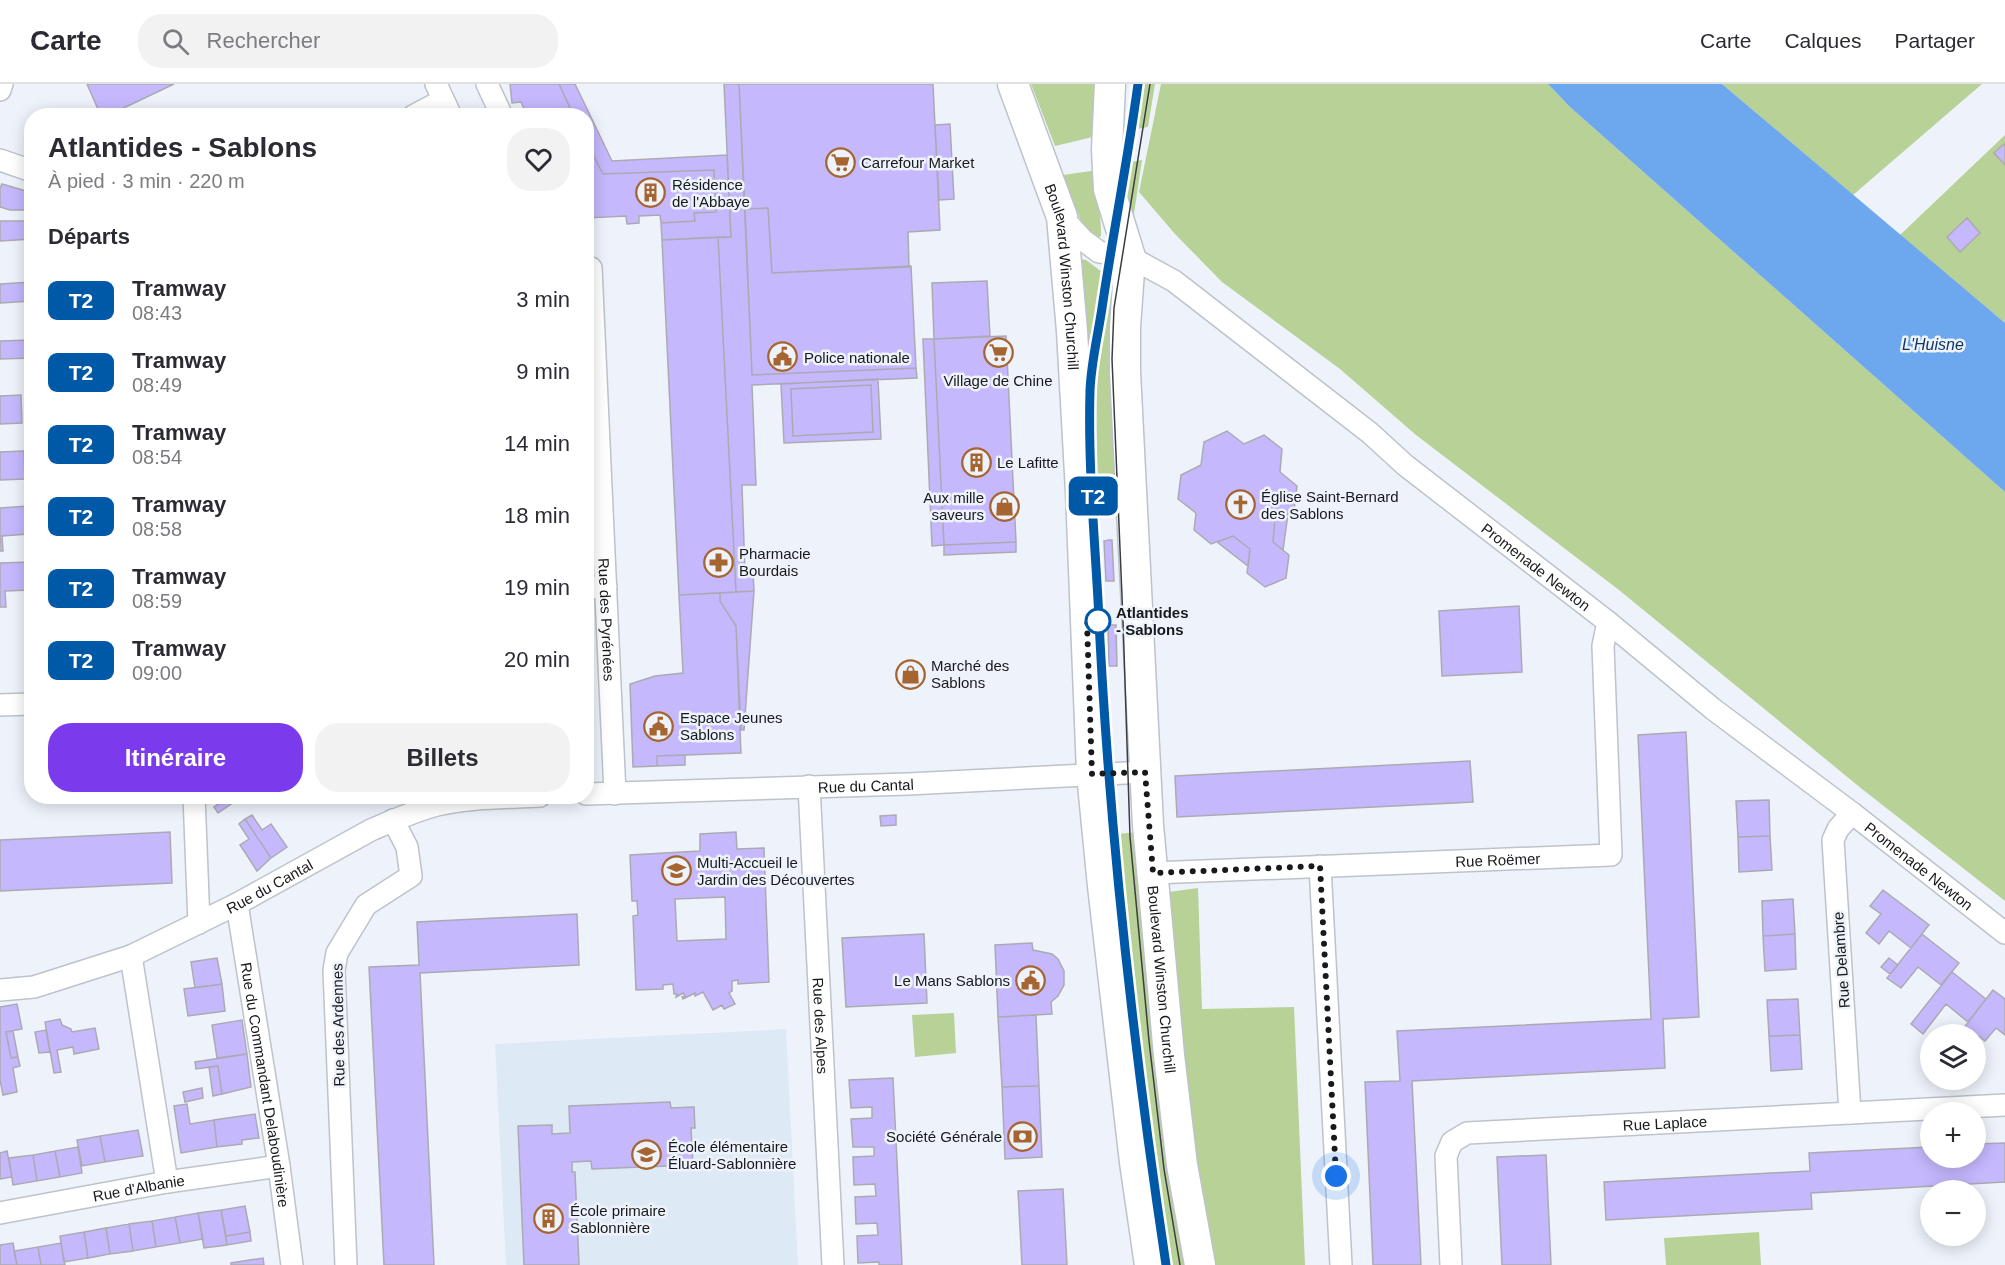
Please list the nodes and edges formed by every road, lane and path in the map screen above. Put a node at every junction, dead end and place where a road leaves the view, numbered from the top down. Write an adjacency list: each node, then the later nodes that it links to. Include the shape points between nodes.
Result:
1 (2, 84): 5 (street)
2 (487, 84): 8 (street)
3 (1013, 84): 11 (street, Boulevard Winston Churchill)
4 (1110, 84): 12 (street, Boulevard Winston Churchill, via 1108,189)
5 (0, 90)
6 (443, 100): 7 (street)
7 (428, 108)
8 (498, 108)
9 (0, 160): 10 (street)
10 (24, 168)
11 (1062, 217): 12 (street, Promenade Newton, via 1099,252); 19 (street, Boulevard Winston Churchill, via 1082,512)
12 (1130, 257): 15 (street, Promenade Newton, via 1174,281); 18 (street, Boulevard Winston Churchill, via 1125,372)
13 (594, 459): 14 (street, Rue des Pyrénées)
14 (596, 587): 22 (street, Rue des Pyrénées)
15 (1608, 622): 25 (street, Promenade Newton, via 1713,709); 27 (street, Rue Roëmer, via 1603,646 1611,855)
16 (24, 704): 17 (street)
17 (0, 705)
18 (1145, 772): 19 (street, Rue du Cantal); 28 (street, Boulevard Winston Churchill)
19 (1092, 774): 20 (street, Rue du Cantal); 42 (street, Boulevard Winston Churchill)
20 (808, 786): 22 (street, Rue du Cantal); 41 (street, Rue des Alpes)
21 (594, 794): 22 (street, Rue du Cantal)
22 (615, 794)
23 (194, 804): 30 (street)
24 (446, 804): 26 (street, Rue du Cantal)
25 (1852, 813): 31 (street, Promenade Newton); 35 (street, Rue Delambre, via 1833,840)
26 (393, 820): 29 (street, Rue du Cantal); 40 (street, Rue des Ardennes, via 407,847 411,876 366,905 337,953 334,970)
27 (1320, 866): 28 (street, Rue Roëmer); 44 (street)
28 (1153, 873): 43 (street, Boulevard Winston Churchill, via 1182,1166)
29 (237, 904): 30 (street, Rue du Cantal); 36 (street, Rue du Commandant Delaboudinière)
30 (199, 923): 32 (street, Rue du Cantal)
31 (2005, 933)
32 (131, 956): 33 (street, Rue du Cantal, via 34,987); 37 (street)
33 (0, 990)
34 (2005, 1105): 35 (street, Rue Laplace)
35 (1850, 1113): 45 (street, Rue Laplace, via 1467,1133 1452,1142 1446,1156)
36 (279, 1166): 37 (street, Rue d'Albanie); 39 (street, Rue du Commandant Delaboudinière)
37 (167, 1182): 38 (street, Rue d'Albanie)
38 (0, 1214)
39 (292, 1265)
40 (346, 1265)
41 (833, 1265)
42 (1150, 1265)
43 (1200, 1265)
44 (1341, 1265)
45 (1451, 1265)

